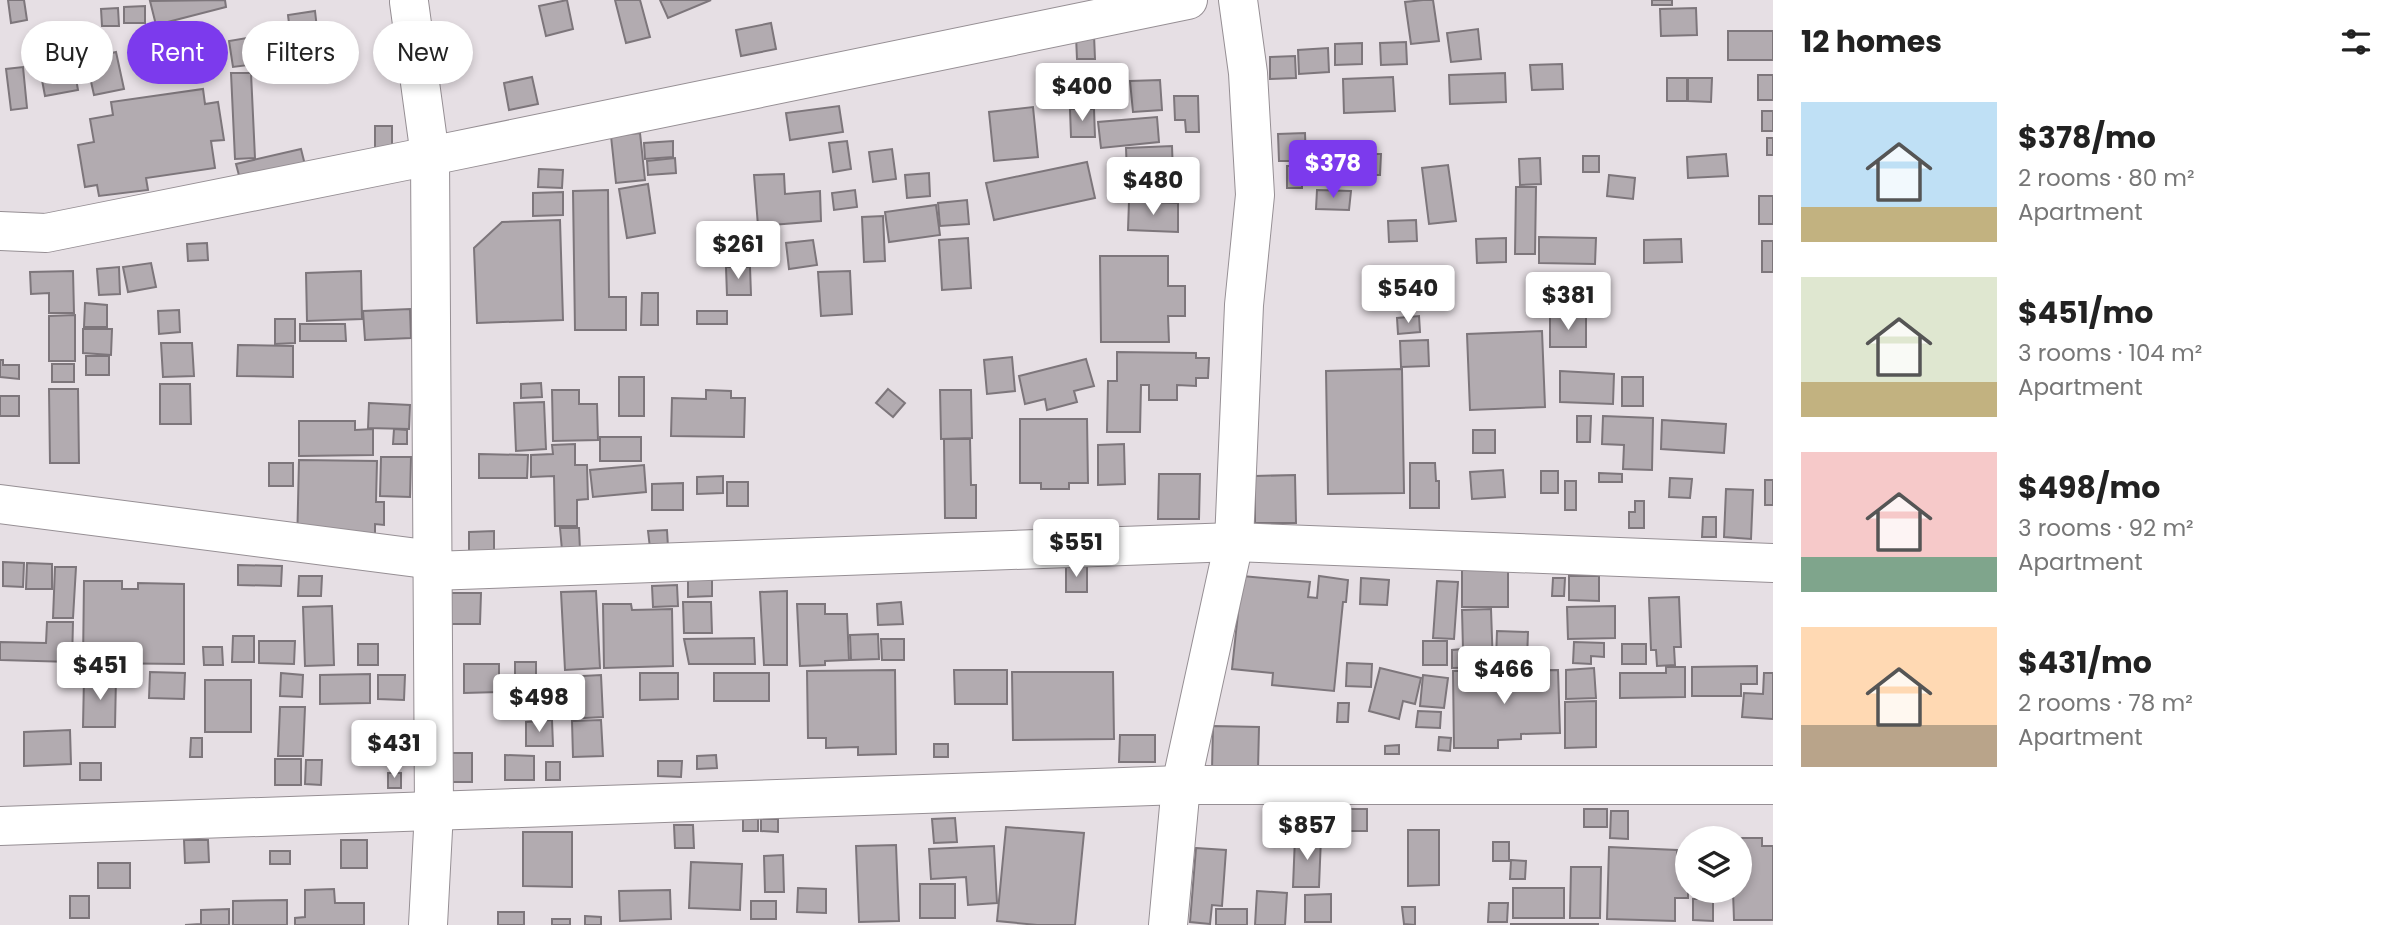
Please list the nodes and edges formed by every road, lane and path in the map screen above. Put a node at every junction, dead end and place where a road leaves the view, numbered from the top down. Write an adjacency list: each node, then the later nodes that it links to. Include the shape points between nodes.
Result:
1 (1188, 0): 4 (street)
2 (1238, 0): 7 (street, via 1248,74 1255,195 1244,304)
3 (409, 2): 4 (street)
4 (430, 156): 5 (street, via 46,233); 9 (street)
5 (0, 231)
6 (0, 504): 9 (street)
7 (1234, 542): 8 (street); 9 (street); 10 (street)
8 (1773, 563)
9 (432, 565): 12 (street)
10 (1181, 785): 11 (street); 12 (street); 15 (street)
11 (1773, 785)
12 (434, 811): 13 (street); 14 (street)
13 (0, 826)
14 (428, 925)
15 (1168, 925)

